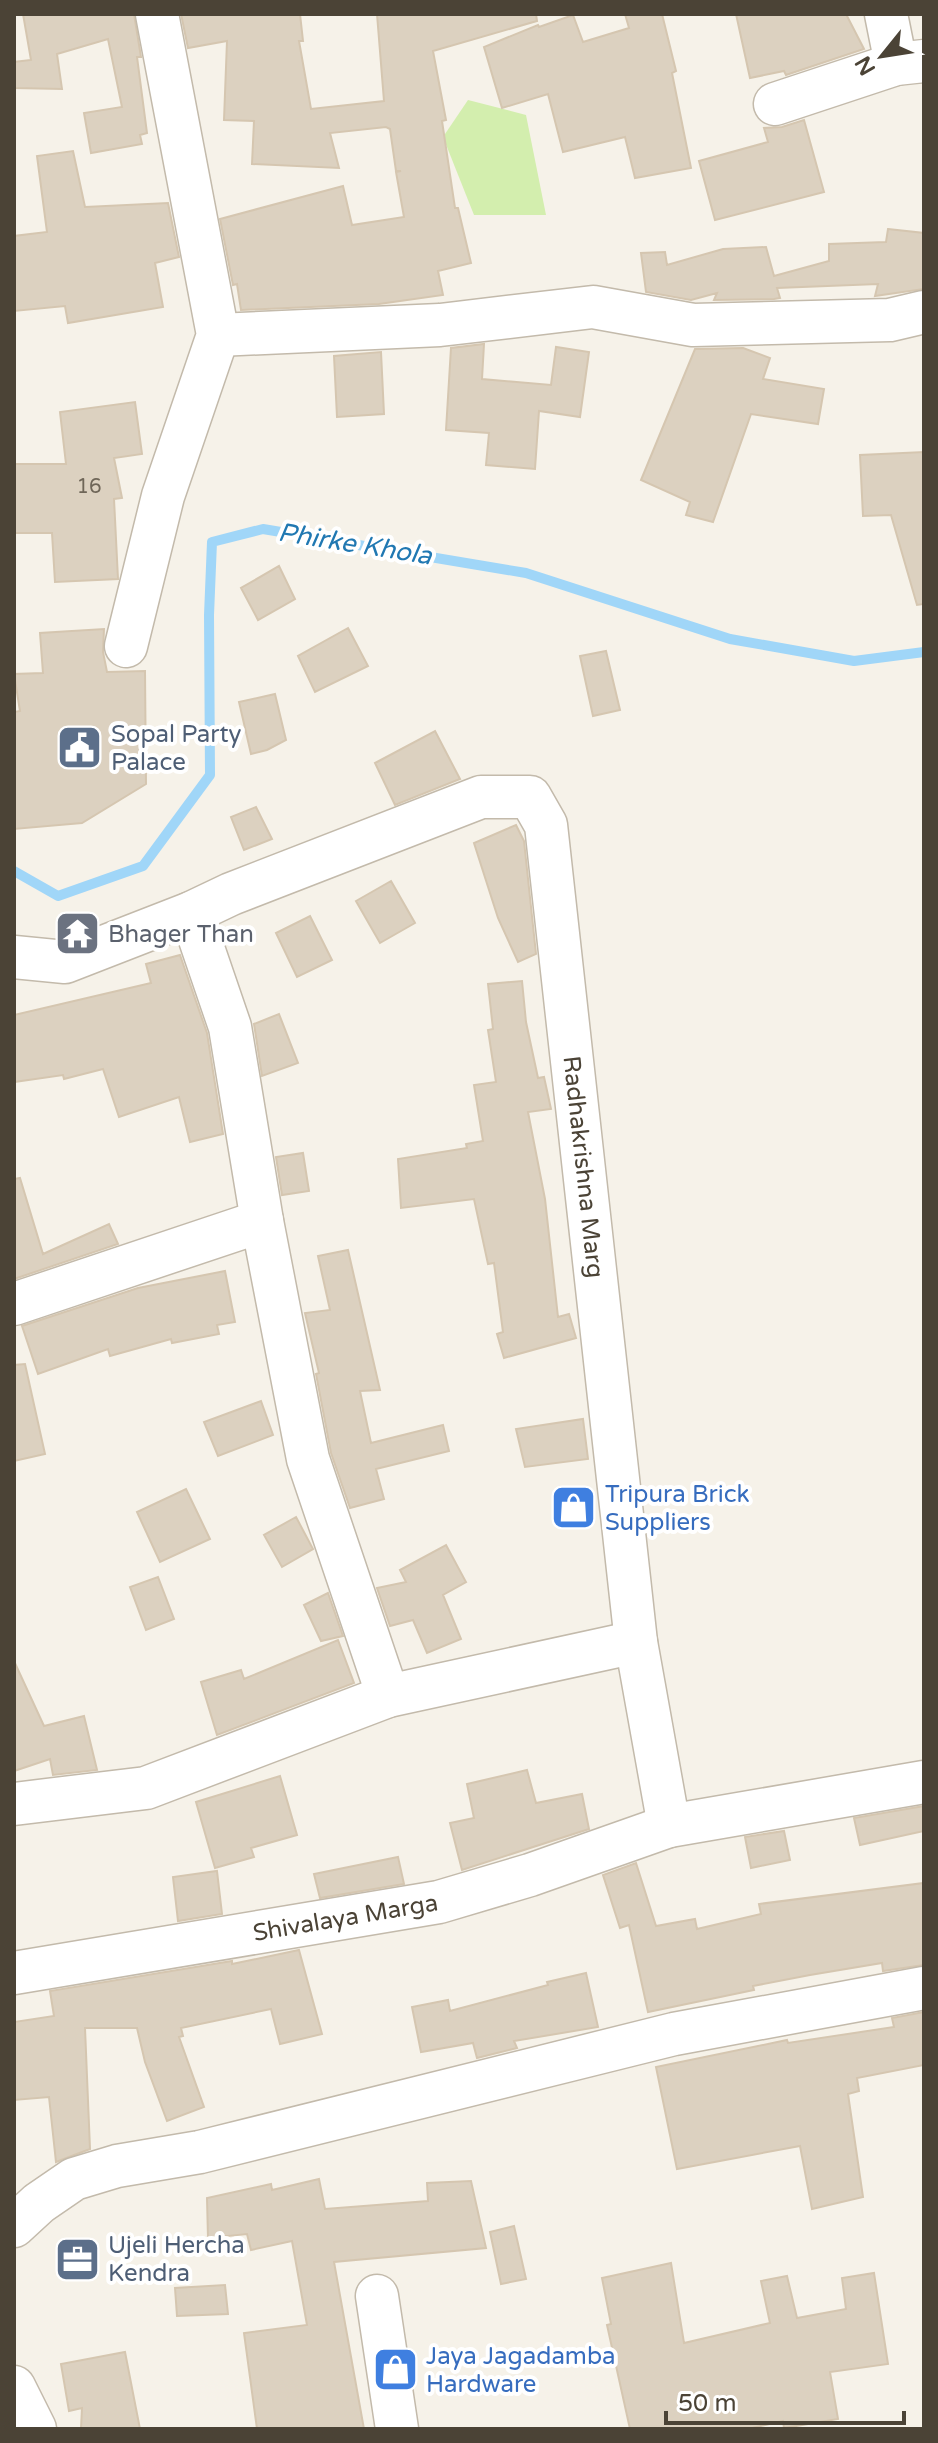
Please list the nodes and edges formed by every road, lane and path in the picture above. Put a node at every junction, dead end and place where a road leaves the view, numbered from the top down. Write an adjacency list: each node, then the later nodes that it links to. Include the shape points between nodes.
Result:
1 (157, 14): 6 (street)
2 (886, 14): 3 (street)
3 (910, 62): 4 (street)
4 (775, 104)
5 (924, 312): 6 (street, via 890,320 693,325 593,307 440,325)
6 (218, 335): 7 (street, via 163,496)
7 (126, 646)
8 (191, 913): 9 (street, Radhakrishna Marg, via 65,962); 10 (street, via 230,1027); 12 (street, Radhakrishna Marg, via 481,797 530,797 546,825)
9 (14, 957)
10 (262, 1221): 11 (street); 13 (street, via 308,1459)
11 (14, 1304)
12 (636, 1642): 13 (street); 16 (street, Radhakrishna Marg)
13 (388, 1696): 15 (street, via 146,1788)
14 (924, 1782): 16 (street)
15 (14, 1804)
16 (669, 1826): 17 (street, Shivalaya Marga, via 439,1902)
17 (14, 1973)
18 (924, 1988): 19 (street, via 674,2034 230,2145 117,2166 74,2179)
19 (14, 2226)
20 (377, 2296): 23 (street)
21 (14, 2387): 22 (street)
22 (35, 2429)
23 (397, 2429)

